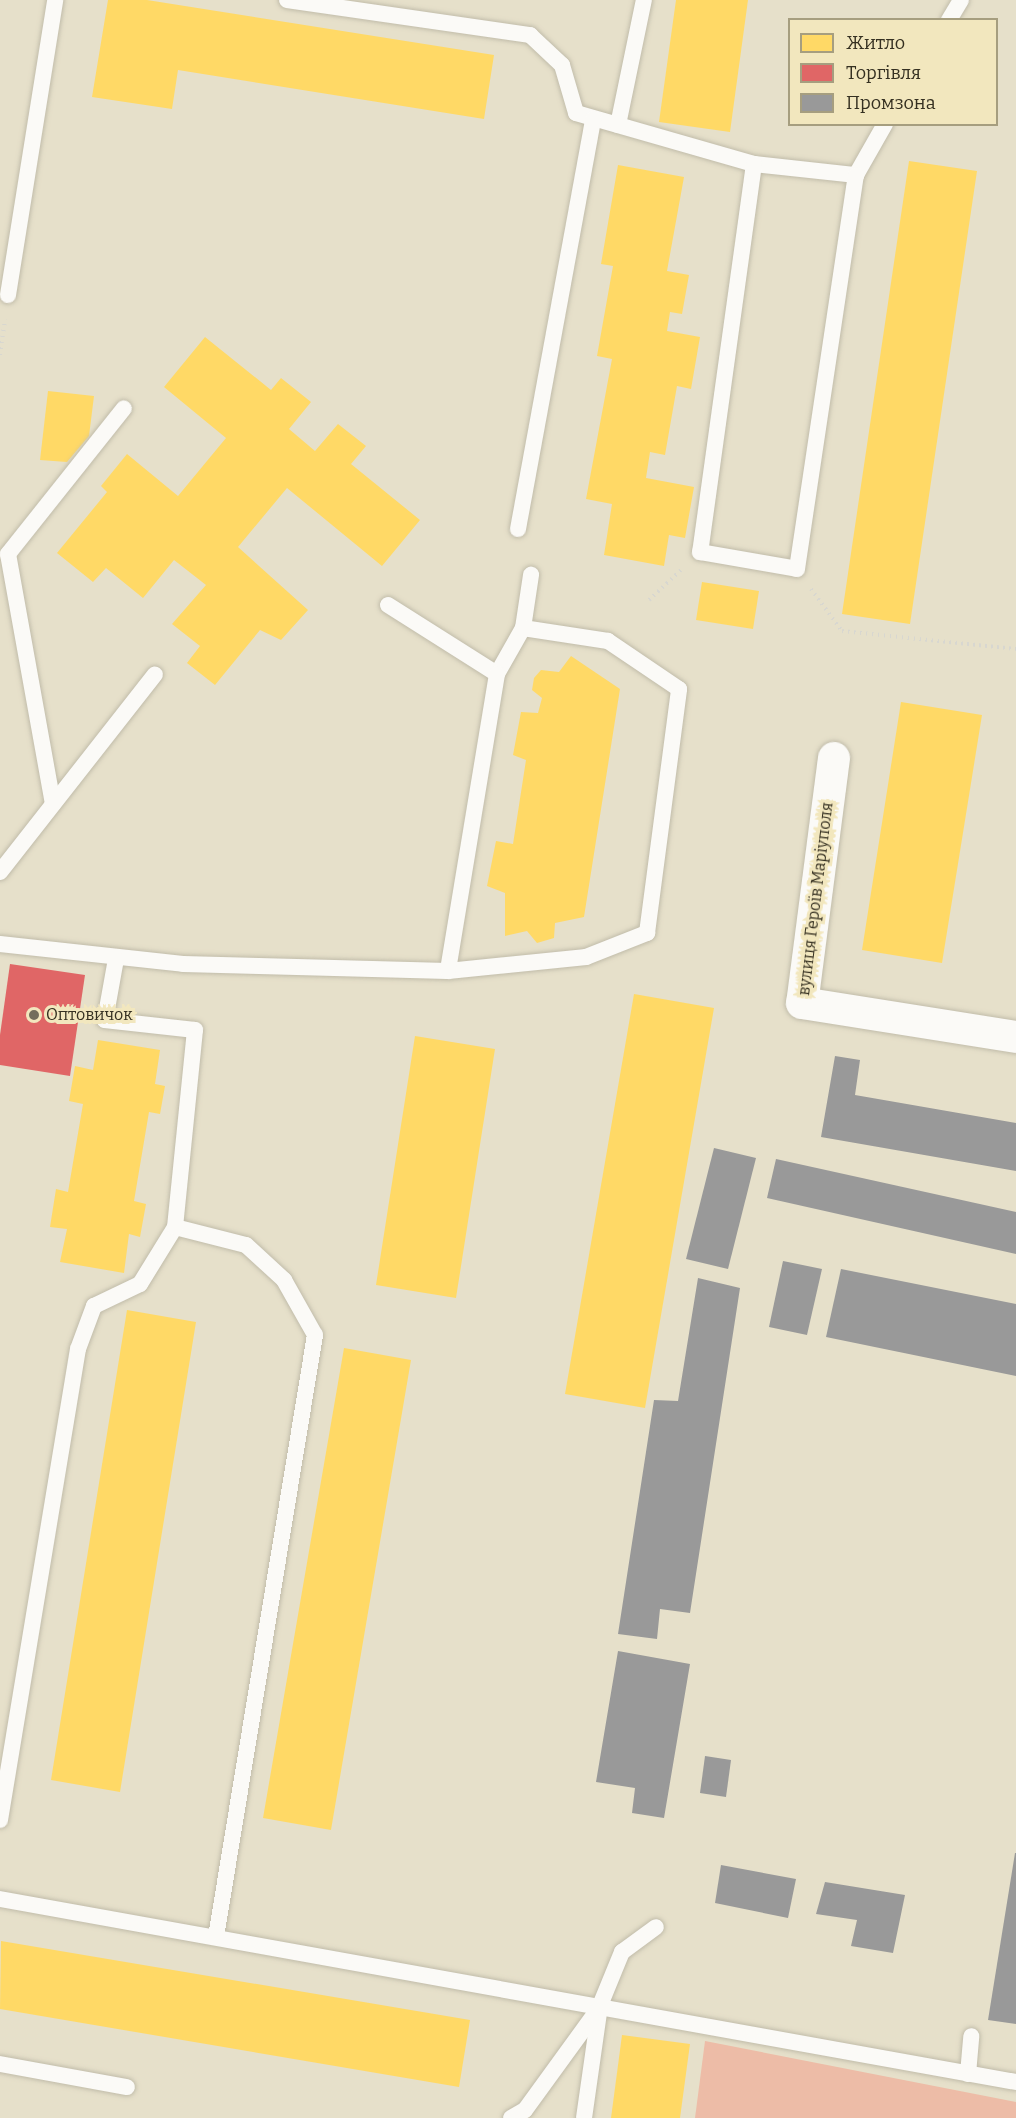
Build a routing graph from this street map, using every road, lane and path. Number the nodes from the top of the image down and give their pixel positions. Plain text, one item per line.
1 (55, 0) edge
2 (287, 0) edge
3 (644, 0) edge
4 (961, 0) edge
5 (950, 18) edge
6 (593, 118) junction
7 (618, 125) junction
8 (884, 126) edge
9 (753, 164) junction
10 (856, 175) junction
11 (8, 295) joint
12 (0, 355) edge
13 (124, 408) dead end
14 (518, 529) dead end
15 (700, 552) junction
16 (797, 569) junction
17 (531, 574) dead end
18 (649, 600) dead end
19 (388, 604) dead end
20 (522, 628) junction
21 (1016, 649) edge
22 (155, 674) dead end
23 (497, 674) junction
24 (834, 758) dead end
25 (53, 804) junction
26 (0, 872) edge
27 (0, 944) edge
28 (116, 959) junction
29 (448, 971) junction
30 (1016, 1037) edge
31 (175, 1227) junction
32 (0, 1820) edge
33 (0, 1899) edge
34 (656, 1927) dead end
35 (216, 1937) junction
36 (599, 2008) junction
37 (971, 2036) dead end
38 (0, 2064) edge
39 (968, 2074) junction
40 (1016, 2082) edge
41 (127, 2087) dead end
42 (511, 2118) edge
43 (584, 2118) edge

1 - 11 lane
2 - 6 lane
3 - 7 lane
4 - 5 lane
6 - 7 lane
6 - 14 lane
7 - 9 lane
8 - 10 lane
9 - 10 lane
9 - 15 lane
10 - 16 lane
11 - 12 path
13 - 25 lane
15 - 16 lane
15 - 18 path
16 - 21 path
17 - 20 lane
19 - 23 lane
20 - 23 lane
20 - 29 lane
22 - 25 lane
23 - 29 lane
24 - 30 street, вулиця Героїв Маріуполя
25 - 26 lane
27 - 28 lane
28 - 29 lane
28 - 31 lane
31 - 32 lane
31 - 35 lane
33 - 35 lane
34 - 36 lane
35 - 36 lane
36 - 39 lane
36 - 42 lane
36 - 43 lane
37 - 39 lane
38 - 41 lane
39 - 40 lane

